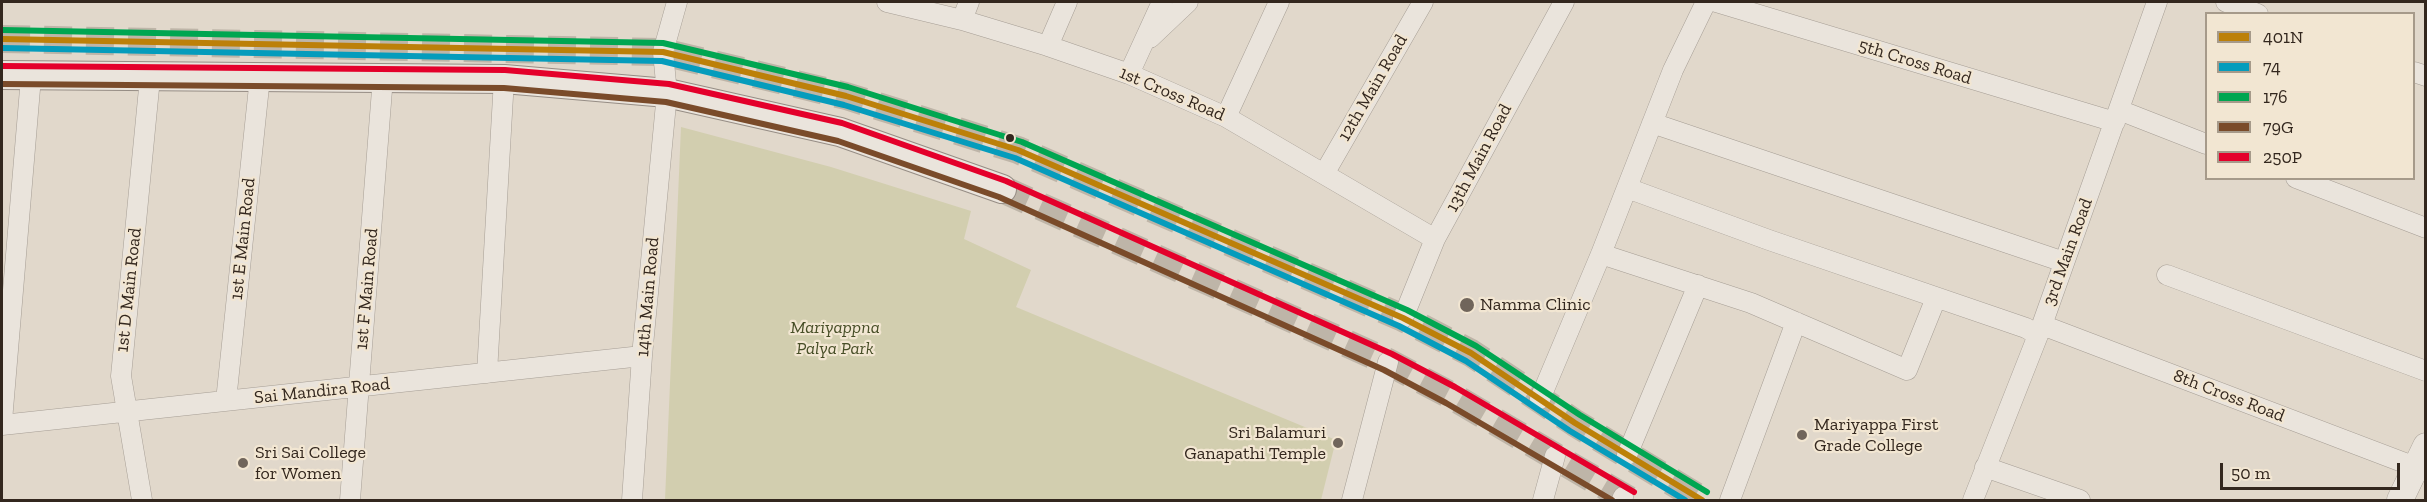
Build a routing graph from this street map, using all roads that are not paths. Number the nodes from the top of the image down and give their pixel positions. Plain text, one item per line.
1 (677, 2) edge
2 (887, 2) edge
3 (969, 2) edge
4 (1067, 2) edge
5 (1162, 2) edge
6 (1188, 2) edge
7 (1279, 2) edge
8 (1423, 2) edge
9 (1564, 2) edge
10 (1706, 2) edge
11 (1716, 2) edge
12 (2157, 2) edge
13 (2226, 2) edge
14 (2253, 12) edge
15 (962, 20) junction
16 (1048, 46) junction
17 (1142, 46) junction
18 (1129, 74) junction
19 (2, 75) edge
20 (31, 76) junction
21 (260, 76) junction
22 (384, 77) junction
23 (150, 78) junction
24 (504, 79) junction
25 (668, 93) junction
26 (2117, 116) junction
27 (1226, 117) junction
28 (1652, 123) junction
29 (2205, 144) edge
30 (1324, 174) junction
31 (2301, 180) edge
32 (1627, 188) junction
33 (1002, 189) tunnel mouth
34 (2426, 228) edge
35 (1435, 238) junction
36 (1601, 254) junction
37 (2064, 262) junction
38 (2167, 275) dead end
39 (1698, 285) junction
40 (1936, 298) junction
41 (1403, 318) dead end
42 (1796, 322) junction
43 (2040, 330) junction
44 (642, 356) junction
45 (1388, 362) dead end
46 (2426, 371) edge
47 (487, 373) junction
48 (359, 387) junction
49 (1540, 399) dead end
50 (226, 401) junction
51 (128, 412) junction
52 (2, 423) edge
53 (1627, 455) dead end
54 (1556, 456) dead end
55 (2422, 461) edge
56 (1985, 467) junction
57 (142, 501) edge
58 (350, 501) edge
59 (632, 501) edge
60 (1352, 501) edge
61 (1543, 501) edge
62 (1730, 501) edge
63 (1973, 501) edge
64 (2080, 501) edge
65 (2400, 501) edge

1 - 25 street, 14th Main Road
2 - 15 street, 1st Cross Road
3 - 15 street
4 - 16 street
5 - 17 street
6 - 17 street
7 - 27 street
8 - 30 street, 12th Main Road
9 - 35 street, 13th Main Road
10 - 28 street
11 - 26 street, 5th Cross Road
12 - 26 street, 3rd Main Road
13 - 14 street
15 - 16 street, 1st Cross Road
16 - 18 street, 1st Cross Road
17 - 18 street
18 - 27 street, 1st Cross Road
19 - 20 main road
20 - 23 main road
20 - 52 street
21 - 22 main road
21 - 23 main road
21 - 50 street, 1st E Main Road
22 - 24 main road
22 - 48 street, 1st F Main Road
23 - 51 street, 1st D Main Road
24 - 25 main road
24 - 47 street
25 - 33 main road
25 - 44 street, 14th Main Road
26 - 29 street, 5th Cross Road
26 - 37 street, 3rd Main Road
27 - 30 street, 1st Cross Road
28 - 32 street
28 - 37 street
30 - 35 street, 1st Cross Road
31 - 34 street
32 - 36 street
32 - 40 street, 8th Cross Road
35 - 41 street, 13th Main Road
36 - 39 street
36 - 49 street
37 - 43 street, 3rd Main Road
38 - 46 street
39 - 42 street
39 - 53 street
40 - 42 street
40 - 43 street, 8th Cross Road
42 - 62 street
43 - 55 street, 8th Cross Road
43 - 56 street, 3rd Main Road
44 - 47 street, Sai Mandira Road
44 - 59 street, 14th Main Road
45 - 60 street
47 - 48 street, Sai Mandira Road
48 - 50 street, Sai Mandira Road
48 - 58 street, 1st F Main Road
50 - 51 street, Sai Mandira Road
51 - 52 street, Sai Mandira Road
51 - 57 street, 1st D Main Road
54 - 61 street
55 - 65 street
56 - 63 street, 3rd Main Road
56 - 64 street

